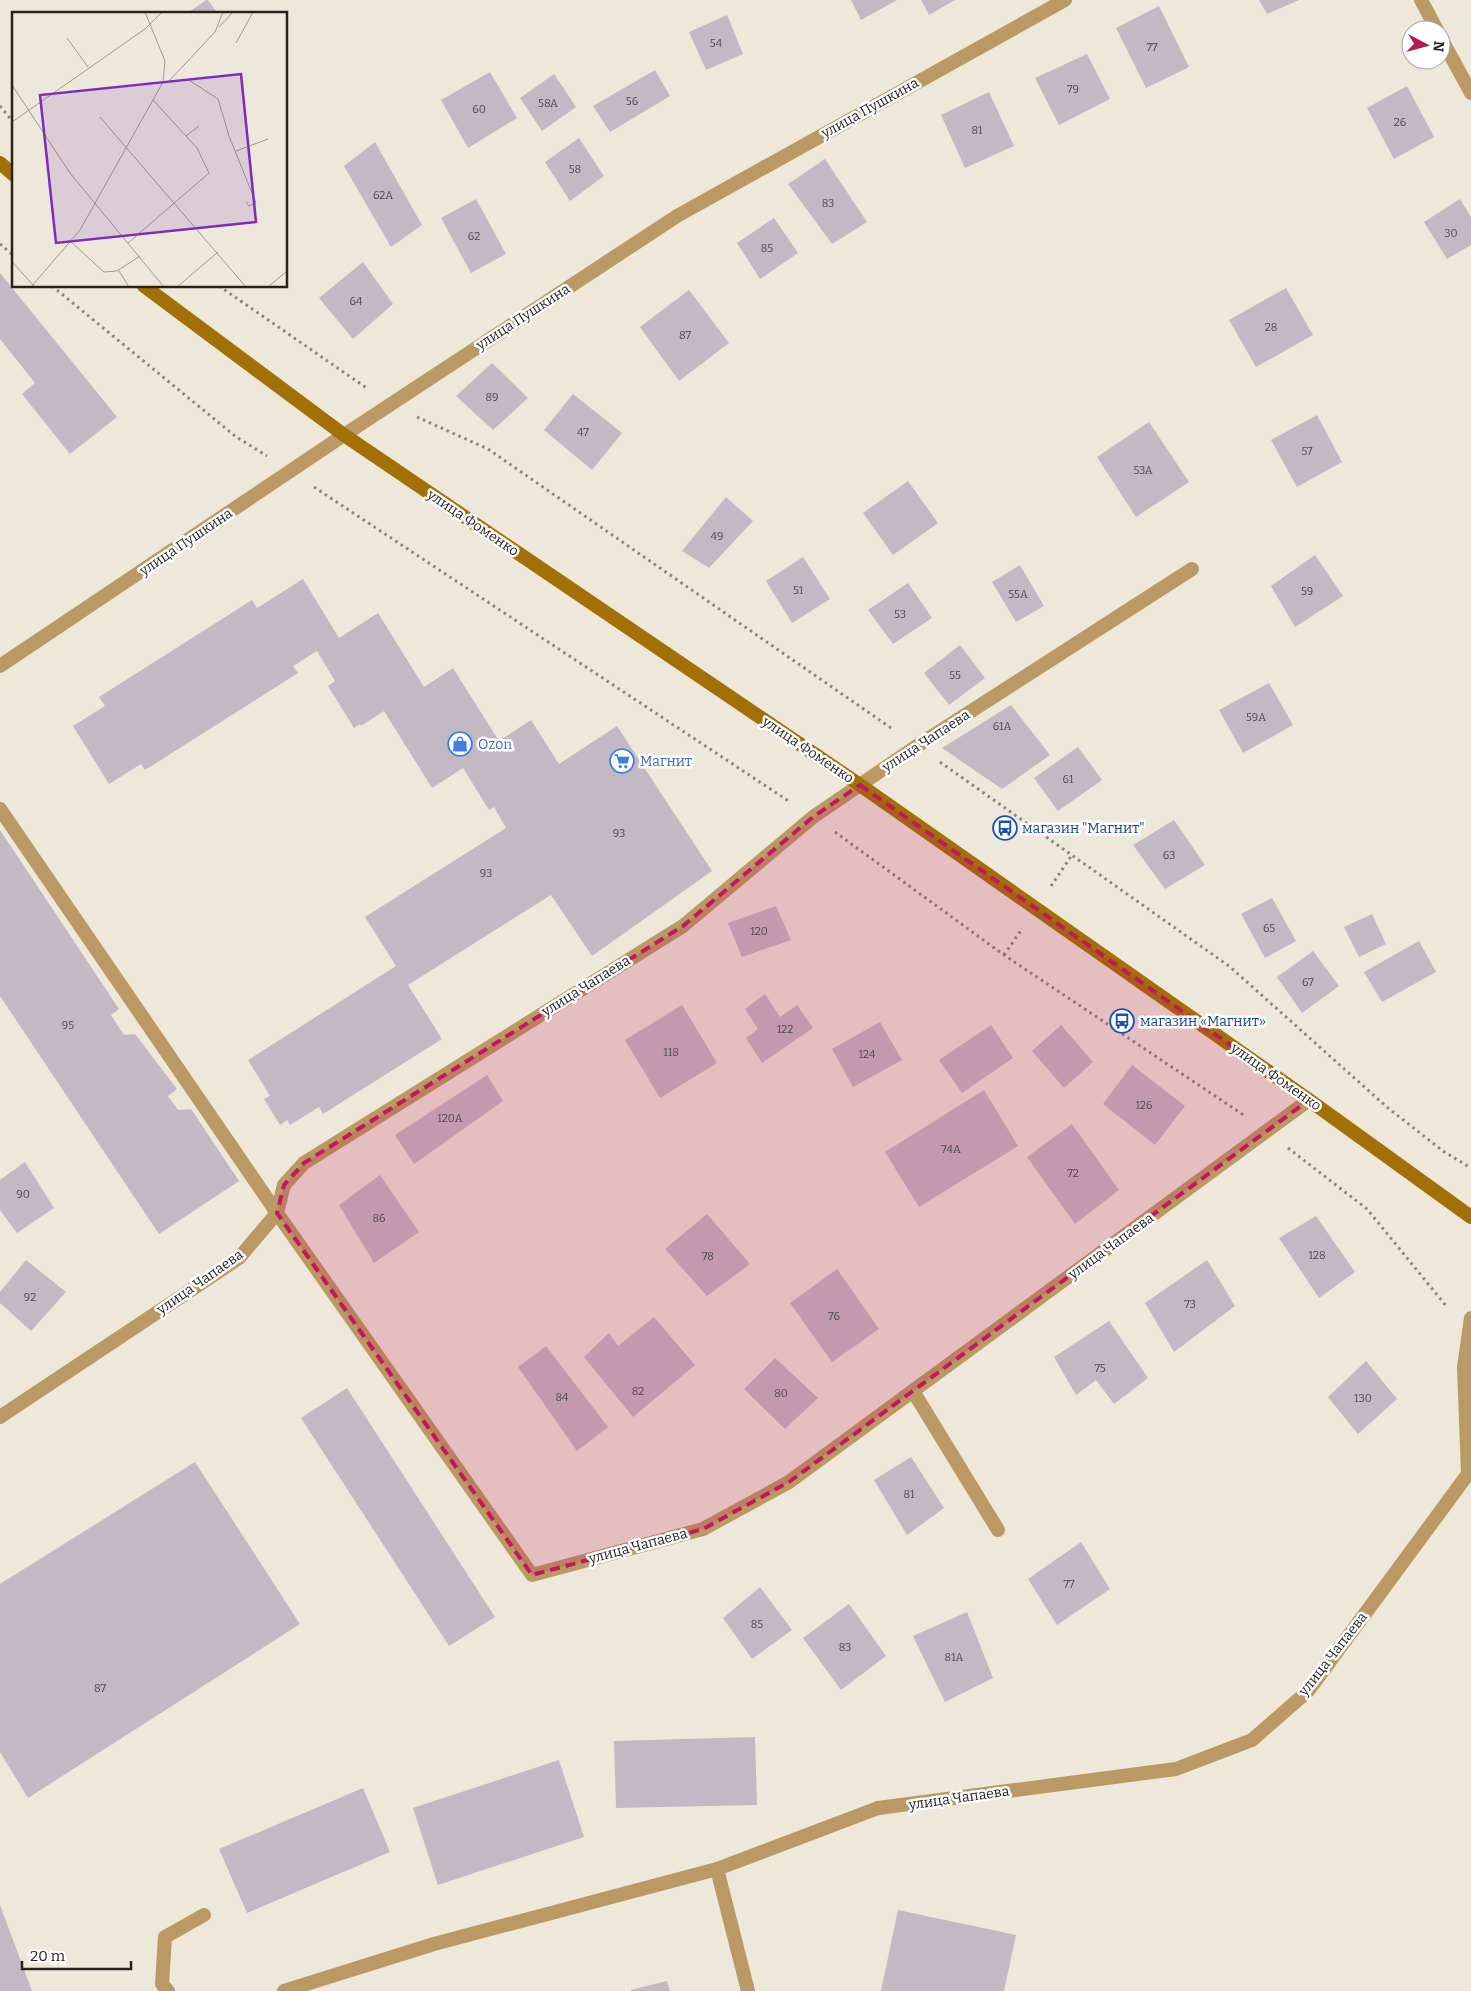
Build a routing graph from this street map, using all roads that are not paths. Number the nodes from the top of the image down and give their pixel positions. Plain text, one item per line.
1 (1065, 0) edge
2 (1421, 0) edge
3 (1432, 20) edge
4 (1451, 56) edge
5 (1471, 93) edge
6 (0, 163) edge
7 (12, 173) edge
8 (147, 288) edge
9 (344, 435) junction
10 (1192, 568) dead end
11 (0, 666) edge
12 (860, 785) junction
13 (0, 809) edge
14 (1309, 1100) junction
15 (277, 1214) junction
16 (1471, 1217) edge
17 (1471, 1318) edge
18 (913, 1391) junction
19 (0, 1417) edge
20 (998, 1530) dead end
21 (717, 1869) junction
22 (204, 1915) dead end
23 (168, 1991) edge
24 (284, 1991) edge
25 (748, 1991) edge

1 - 9 street, улица Пушкина
2 - 3 street
4 - 5 street
6 - 7 main road
8 - 9 main road, улица Фоменко
9 - 11 street, улица Пушкина
9 - 12 main road, улица Фоменко
10 - 12 street, улица Чапаева
12 - 14 main road, улица Фоменко
12 - 15 street, улица Чапаева
13 - 15 street
14 - 16 main road, улица Фоменко
14 - 18 street, улица Чапаева
15 - 18 street, улица Чапаева
15 - 19 street, улица Чапаева
17 - 21 street, улица Чапаева
18 - 20 street
21 - 24 street, улица Чапаева
21 - 25 street
22 - 23 street

